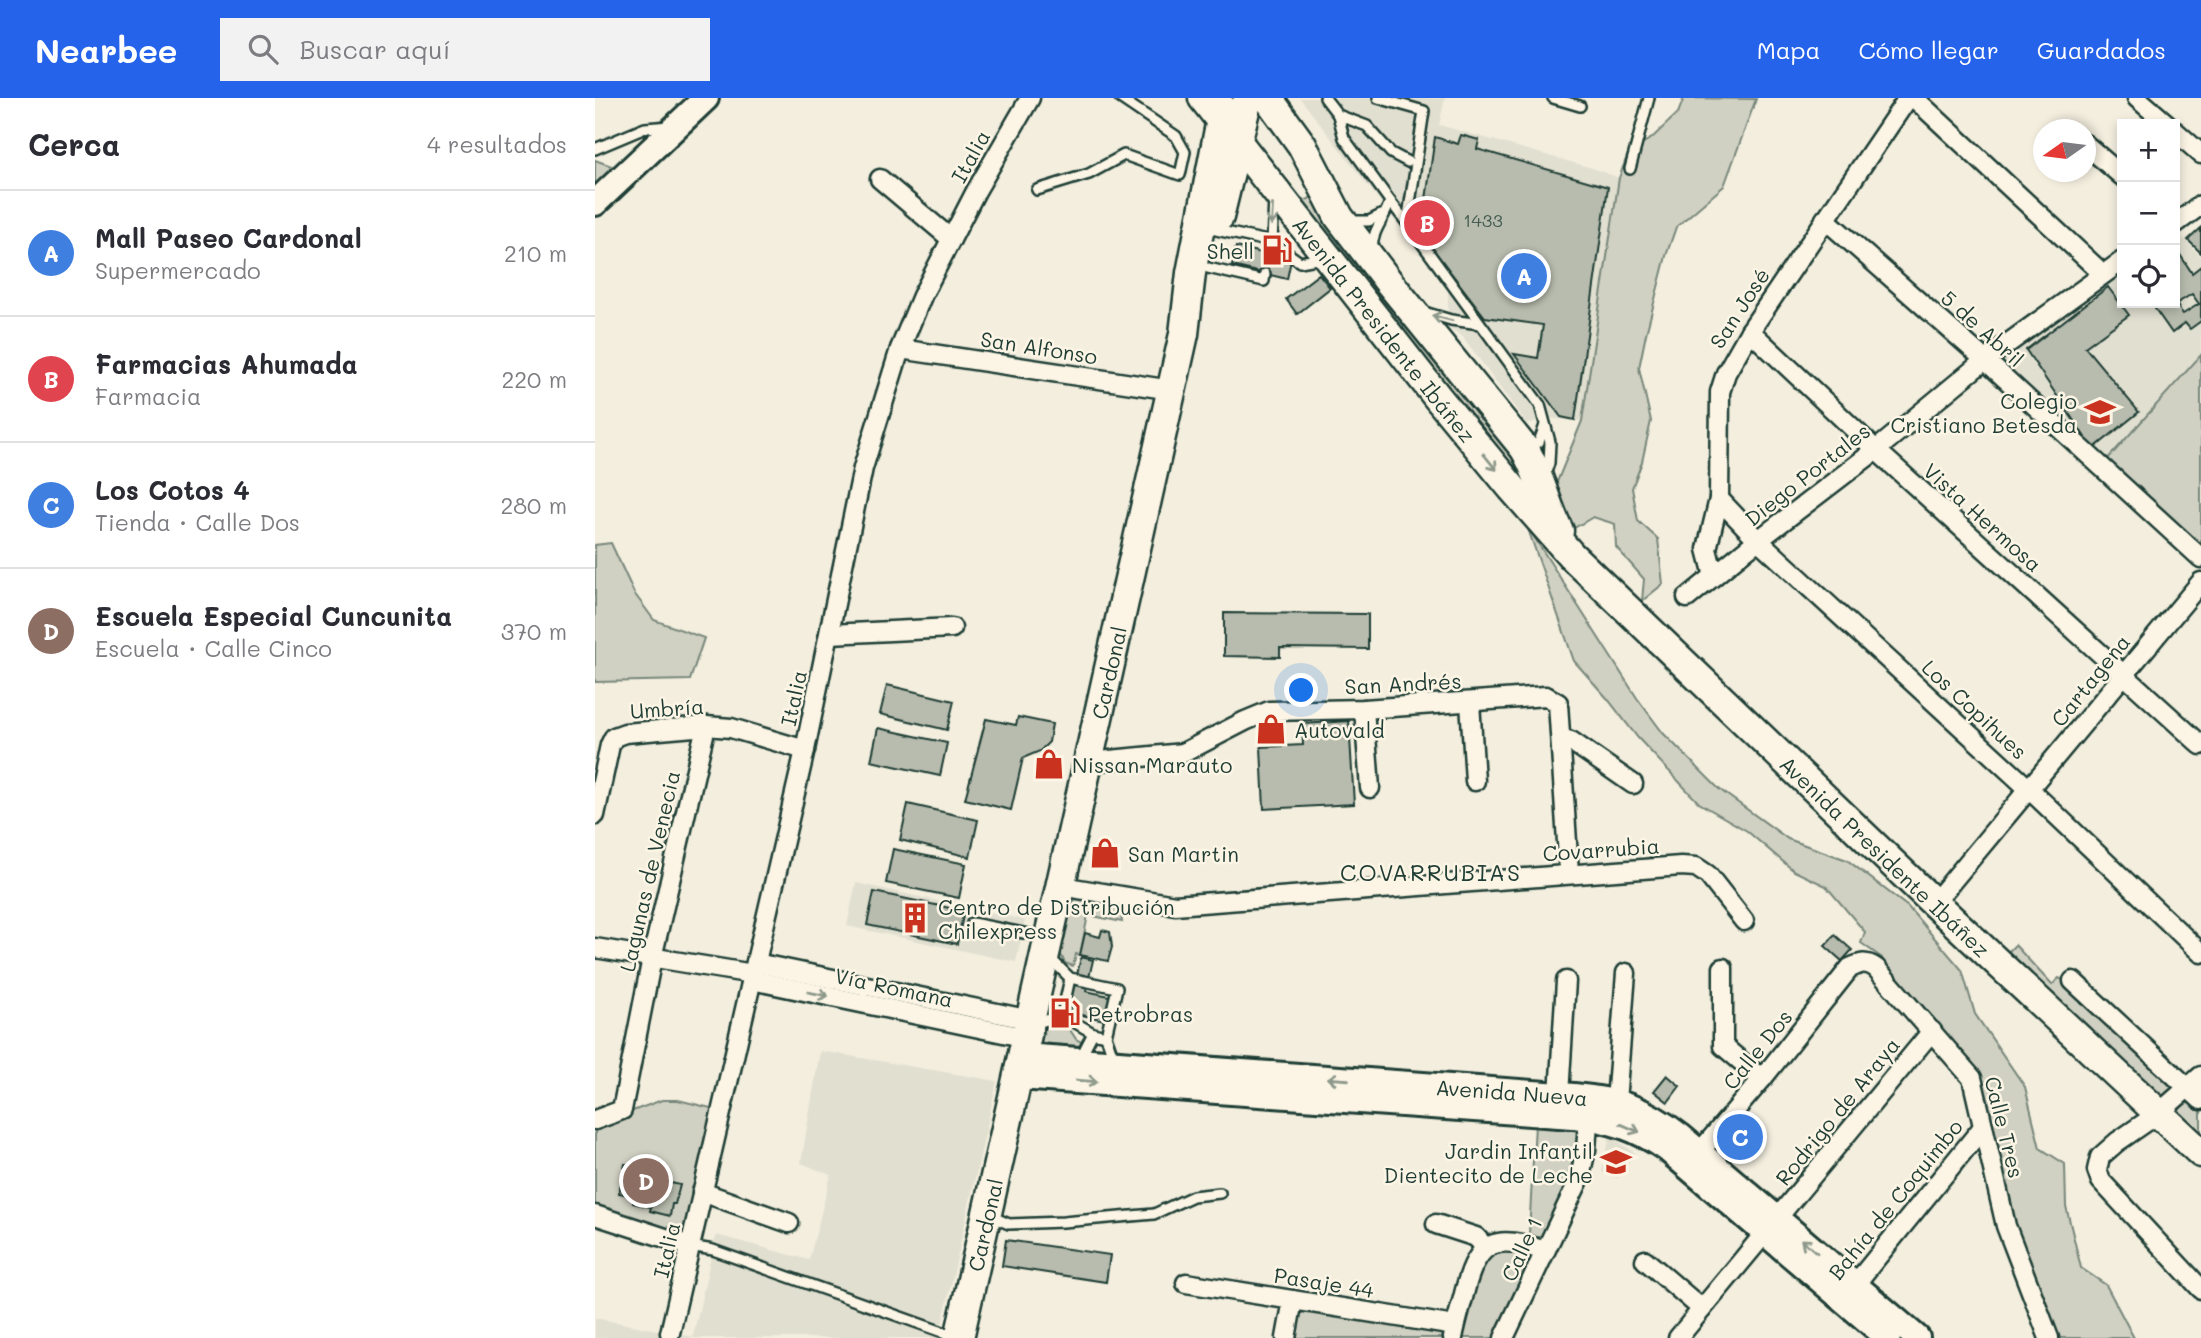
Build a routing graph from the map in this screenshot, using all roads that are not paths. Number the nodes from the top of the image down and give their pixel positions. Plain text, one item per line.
1 (1030, 98) edge
2 (1120, 98) edge
3 (1196, 98) edge
4 (1248, 98) edge
5 (1268, 98) edge
6 (1325, 98) edge
7 (1378, 98) edge
8 (1553, 98) edge
9 (1649, 98) edge
10 (1908, 98) edge
11 (1914, 98) edge
12 (2137, 98) edge
13 (699, 100) edge
14 (1216, 105) edge
15 (1580, 106) dead end
16 (1338, 116) junction
17 (2161, 119) edge
18 (677, 125) junction
19 (2180, 135) edge
20 (1238, 142) junction
21 (595, 149) edge
22 (2096, 154) edge
23 (2201, 154) edge
24 (1311, 160) junction
25 (1408, 162) dead end
26 (1211, 167) junction
27 (1630, 169) dead end
28 (2117, 172) edge
29 (880, 179) dead end
30 (1275, 189) junction
31 (1037, 190) dead end
32 (595, 203) edge
33 (1389, 205) junction
34 (2201, 205) edge
35 (1339, 217) junction
36 (1825, 219) junction
37 (2180, 220) edge
38 (1407, 223) junction
39 (1216, 230) junction
40 (951, 239) junction
41 (1272, 242) junction
42 (1269, 254) dead end
43 (1328, 257) junction
44 (2117, 264) edge
45 (1207, 268) junction
46 (1265, 274) dead end
47 (2103, 274) junction
48 (1389, 282) junction
49 (1360, 299) junction
50 (1481, 324) junction
51 (1750, 331) junction
52 (1184, 334) junction
53 (900, 349) junction
54 (1985, 360) junction
55 (1172, 390) junction
56 (1545, 420) junction
57 (1524, 448) junction
58 (1876, 450) junction
59 (1541, 483) junction
60 (1512, 488) junction
61 (1719, 499) junction
62 (1758, 540) junction
63 (1571, 555) junction
64 (2201, 558) edge
65 (1714, 576) junction
66 (2201, 582) edge
67 (1688, 598) dead end
68 (952, 628) dead end
69 (830, 634) junction
70 (2124, 675) junction
71 (1469, 702) junction
72 (1364, 709) junction
73 (706, 726) junction
74 (2197, 734) edge
75 (1561, 738) junction
76 (805, 750) junction
77 (1089, 762) junction
78 (1475, 781) dead end
79 (1633, 784) dead end
80 (1370, 788) dead end
81 (2030, 790) junction
82 (595, 815) edge
83 (1569, 873) junction
84 (1061, 887) junction
85 (1934, 903) junction
86 (1744, 921) dead end
87 (972, 923) dead end
88 (1048, 946) junction
89 (595, 948) edge
90 (2201, 953) edge
91 (652, 958) junction
92 (1862, 962) joint
93 (1723, 968) dead end
94 (753, 972) junction
95 (1626, 973) dead end
96 (1070, 978) junction
97 (1566, 981) dead end
98 (2073, 981) dead end
99 (1062, 1014) junction
100 (1932, 1031) junction
101 (1093, 1033) junction
102 (1106, 1036) junction
103 (1026, 1043) junction
104 (1079, 1060) junction
105 (1115, 1063) junction
106 (1762, 1079) junction
107 (1202, 1080) junction
108 (2197, 1088) edge
109 (1387, 1093) junction
110 (1559, 1095) junction
111 (1616, 1102) junction
112 (1589, 1107) junction
113 (2159, 1113) junction
114 (595, 1120) edge
115 (1983, 1128) junction
116 (2201, 1153) edge
117 (1694, 1160) junction
118 (702, 1192) junction
119 (1220, 1193) dead end
120 (595, 1214) edge
121 (987, 1215) junction
122 (789, 1223) dead end
123 (1436, 1224) dead end
124 (1771, 1226) junction
125 (690, 1246) junction
126 (1485, 1247) junction
127 (1545, 1251) junction
128 (1645, 1260) dead end
129 (1186, 1283) dead end
130 (2201, 1289) edge
131 (1849, 1292) junction
132 (1293, 1300) junction
133 (1702, 1309) junction
134 (1454, 1332) edge
135 (669, 1335) edge
136 (959, 1338) edge
137 (1286, 1338) edge
138 (1504, 1338) edge
139 (1678, 1338) edge
140 (1888, 1338) edge
141 (1917, 1338) edge
142 (2049, 1338) edge

1 - 40 street, Italia
2 - 31 lane
3 - 26 main road
4 - 20 main road, Cardonal
5 - 24 main road, Avenida Presidente Ibáñez
6 - 16 lane
7 - 38 lane
8 - 15 lane
9 - 27 lane
10 - 36 street, San José
11 - 47 street
12 - 17 street
13 - 18 street
14 - 20 main road, Avenida Presidente Ibáñez
14 - 26 main road, Cardonal
16 - 25 lane
16 - 33 lane
18 - 21 lane
18 - 32 street
19 - 23 street
20 - 30 main road, Avenida Presidente Ibáñez
20 - 39 main road, Cardonal
22 - 28 street
24 - 30 main road
24 - 35 main road, Avenida Presidente Ibáñez
26 - 52 main road, Cardonal
29 - 40 street
30 -> 41 lane
30 - 43 main road, Avenida Presidente Ibáñez
33 - 35 lane
33 - 38 lane
33 - 48 lane
34 - 37 street
35 - 48 main road, Avenida Presidente Ibáñez
36 - 51 street, San José
36 - 54 street, 5 de Abril
38 - 50 lane
39 - 41 lane
39 - 45 main road, Cardonal
40 - 53 street, Italia
41 - 42 lane
41 - 43 lane
43 - 49 main road, Avenida Presidente Ibáñez
44 - 47 street, Diego Portales
45 - 46 lane
45 - 52 main road, Cardonal
47 - 54 street, Diego Portales
48 - 49 main road
50 -> 48 lane
48 - 57 main road, Avenida Presidente Ibáñez
49 -> 60 main road, Avenida Presidente Ibáñez
50 - 56 lane
51 - 58 street, Vista Hermosa
51 - 61 street, San José
52 - 55 main road, Cardonal
53 - 55 street, San Alfonso
53 - 69 street, Italia
54 - 58 street, Diego Portales
54 - 64 street, 5 de Abril
55 - 77 main road, Cardonal
56 - 57 lane
56 - 59 lane
57 - 59 main road, Avenida Presidente Ibáñez
58 - 62 street, Diego Portales
58 - 70 street, Vista Hermosa
59 - 60 main road
59 - 63 main road, Avenida Presidente Ibáñez
60 - 63 main road, Avenida Presidente Ibáñez
61 - 62 street, Los Copihues
61 - 65 street, San José
62 - 65 street, Diego Portales
62 - 81 street, Los Copihues
63 - 85 main road, Avenida Presidente Ibáñez
65 - 67 street, Diego Portales
66 - 70 street, Cartagena
68 - 69 street
69 - 76 street, Italia
70 - 74 street, Vista Hermosa
70 - 81 street, Cartagena
71 - 72 street, San Andrés
71 - 75 street, San Andrés
71 - 78 street
72 - 77 street, San Andrés
72 - 80 street
73 - 76 street, Umbría
73 - 82 street, Umbría
73 - 91 street, Lagunas de Venecia
75 - 79 street
75 - 83 street, San Andrés
76 - 94 street, Italia
77 - 84 main road, Cardonal
81 - 85 street, Cartagena
81 - 90 street, Los Copihues
83 - 84 street, Covarrubia
83 - 86 street, Covarrubia
84 - 88 main road, Cardonal
85 - 113 main road, Avenida Presidente Ibáñez
87 - 88 lane
88 - 96 lane
88 - 103 main road, Cardonal
89 - 91 street, Vía Romana
91 - 94 street, Vía Romana
91 - 114 street, Lagunas de Venecia
92 - 100 street, Calle Tres
92 - 106 street, Calle Dos
93 - 106 street
94 - 103 street, Vía Romana
94 - 118 street, Italia
95 - 111 street
96 - 99 lane
96 - 102 lane
97 - 110 street
98 - 108 street
99 - 101 lane
99 - 103 lane
100 - 115 street, Calle Tres
100 - 124 street, Rodrigo de Araya
101 - 102 lane
101 - 104 lane
102 - 105 lane
103 - 104 street, Avenida Nueva
103 -> 107 street, Avenida Nueva
103 - 121 main road, Cardonal
104 - 105 street, Avenida Nueva
105 - 107 street, Avenida Nueva
106 - 117 street, Calle Dos
107 - 109 street, Avenida Nueva
108 - 113 street
109 - 110 street, Avenida Nueva
109 - 112 street, Avenida Nueva
110 - 112 street, Avenida Nueva
111 - 112 street, Avenida Nueva
111 - 117 street, Avenida Nueva
112 -> 117 street, Avenida Nueva
112 - 127 street, Calle 1
113 - 116 main road, Avenida Presidente Ibáñez
113 - 130 street
115 - 131 street, Bahía de Coquimbo
115 - 142 street, Calle Tres
117 - 124 street, Avenida Nueva
118 - 122 street
118 - 125 street, Italia
119 - 121 lane
120 - 125 street
121 - 136 main road, Cardonal
123 - 126 street
124 - 131 street, Avenida Nueva
124 - 133 street, Rodrigo de Araya
125 - 135 street, Italia
125 - 136 lane
126 - 127 street
126 - 134 street
127 - 138 street, Calle 1
128 - 133 street
129 - 132 street, Pasaje 44
131 - 140 street, Avenida Nueva
131 - 141 street, Avenida Nueva
132 - 134 street, Pasaje 44
132 - 137 street
133 - 139 street, Rodrigo de Araya

